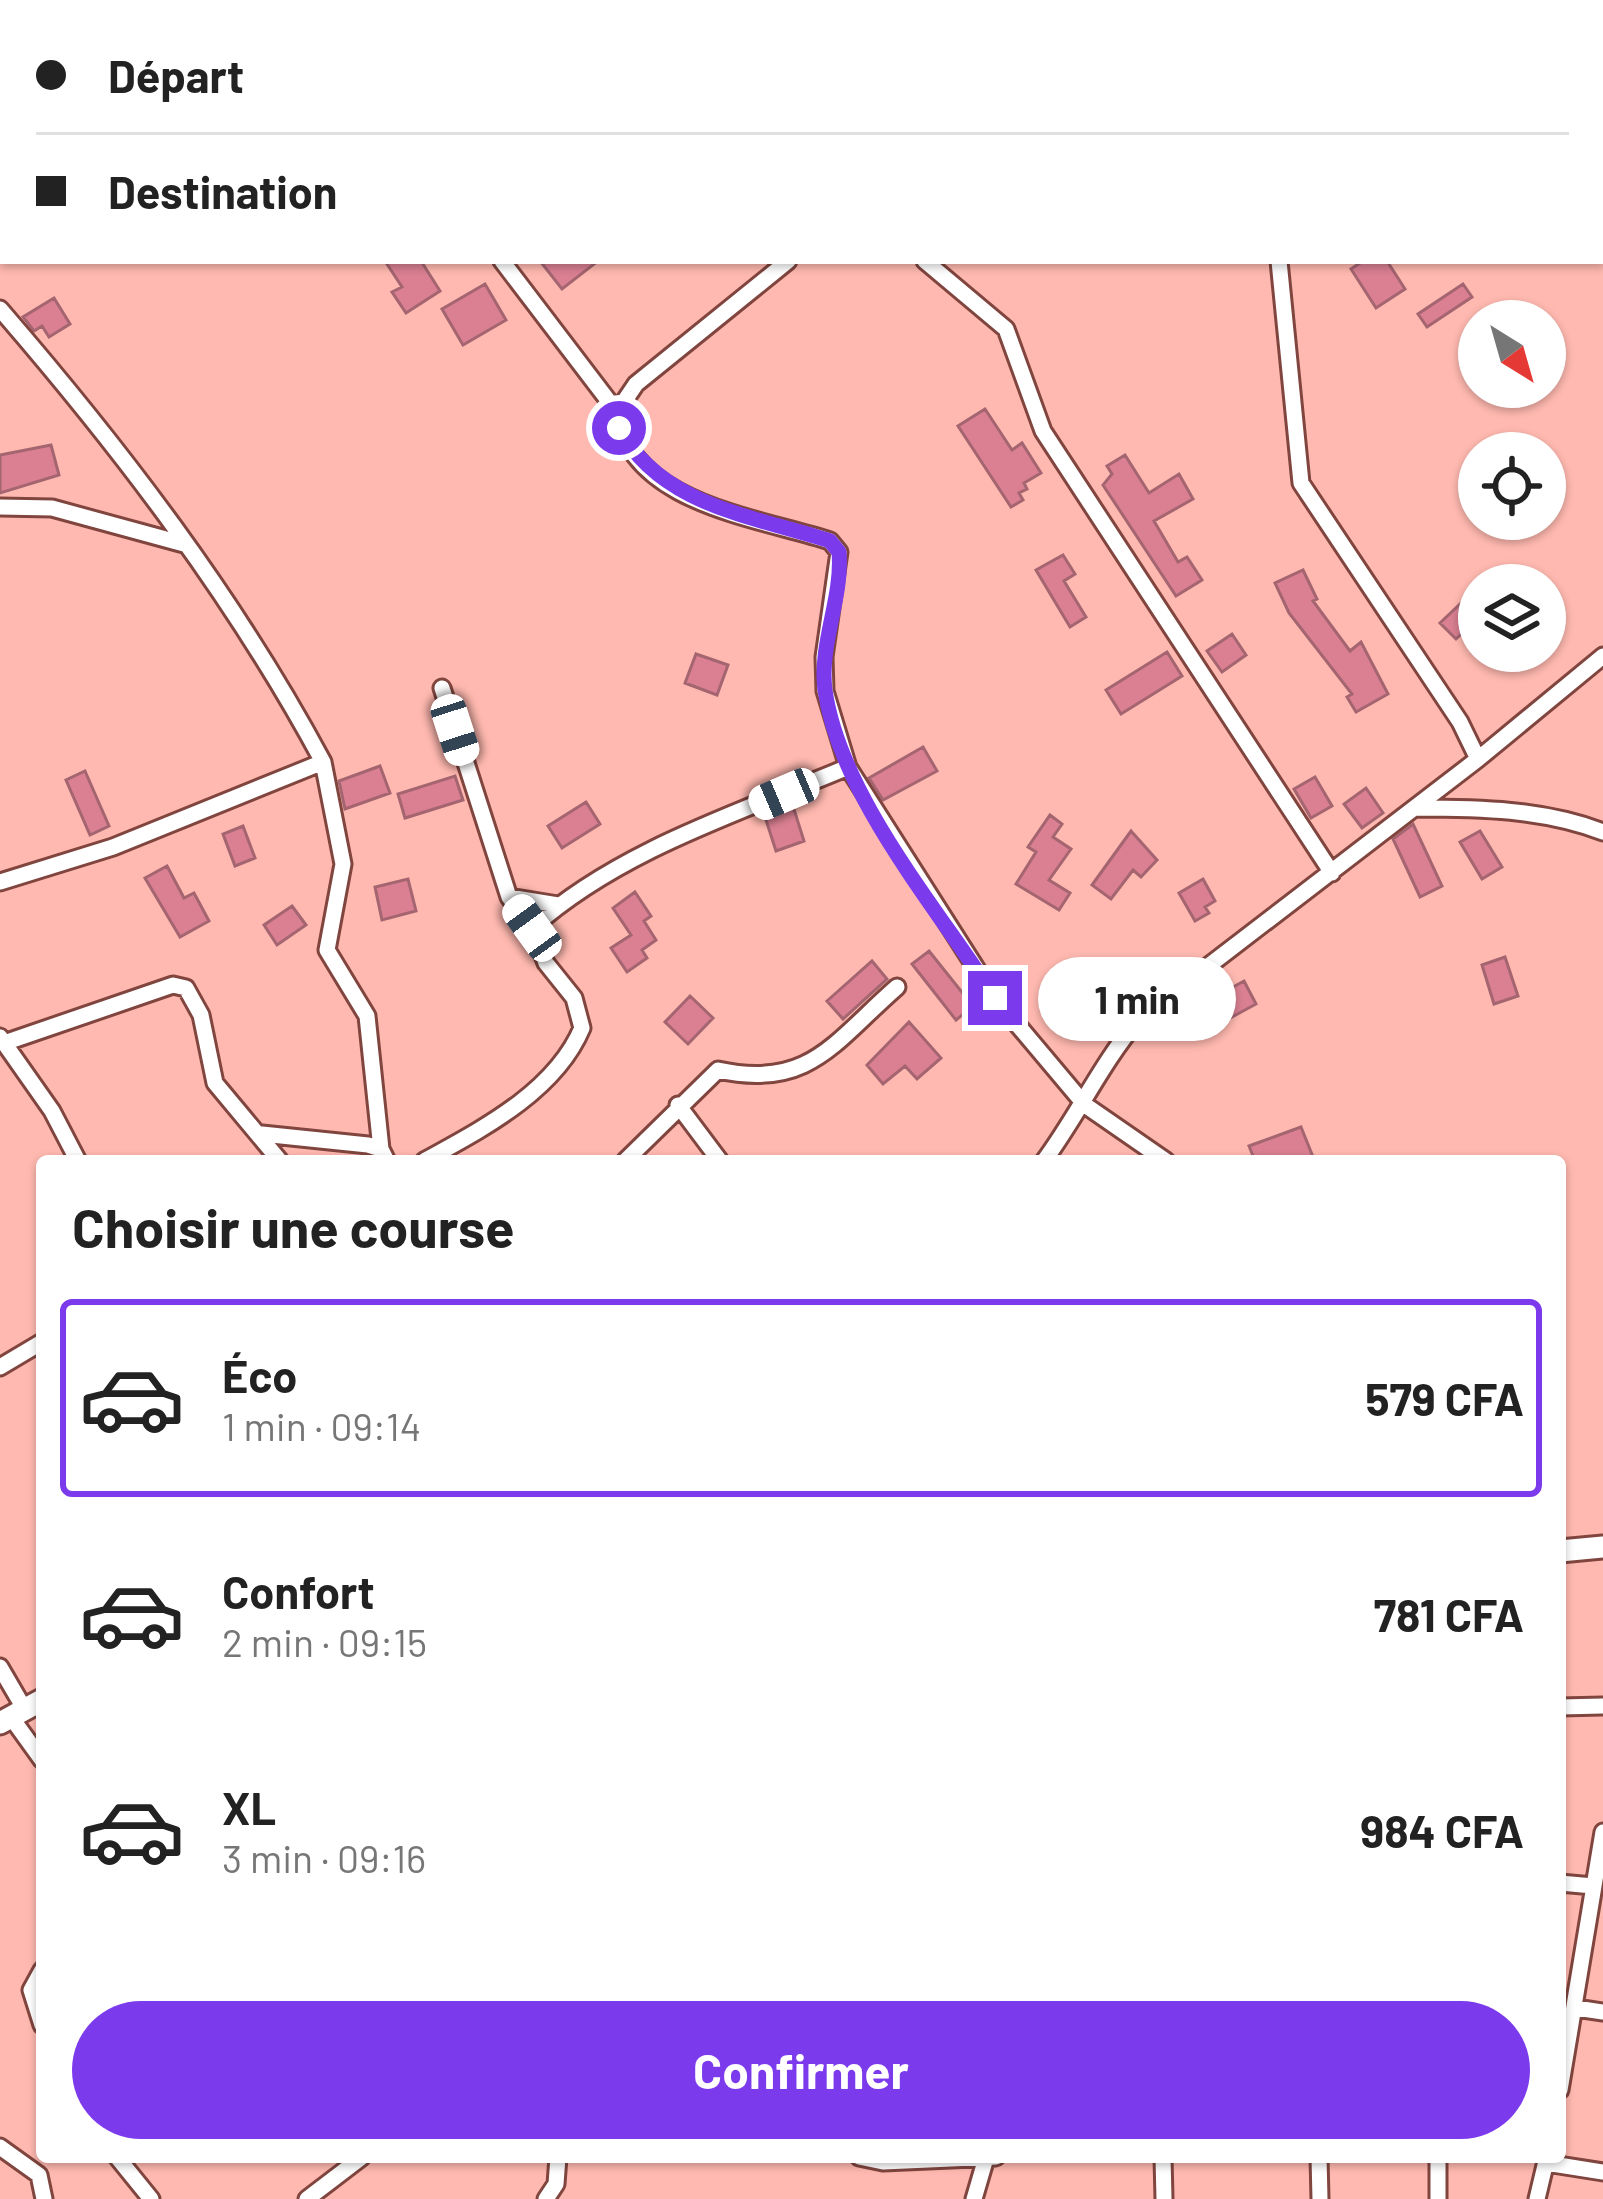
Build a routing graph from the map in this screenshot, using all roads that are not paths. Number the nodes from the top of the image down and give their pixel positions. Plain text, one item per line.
1 (504, 264) edge
2 (784, 264) edge
3 (929, 264) edge
4 (1279, 264) edge
5 (0, 309) edge
6 (617, 412) junction
7 (0, 507) edge
8 (184, 544) junction
9 (1603, 656) edge
10 (442, 688) dead end
11 (1478, 759) junction
12 (323, 762) junction
13 (848, 767) junction
14 (1416, 808) junction
15 (1603, 832) edge
16 (1332, 873) junction
17 (0, 882) edge
18 (509, 897) junction
19 (558, 905) junction
20 (532, 928) junction
21 (897, 987) dead end
22 (2, 1040) edge
23 (1085, 1105) junction
24 (678, 1106) junction
25 (262, 1134) junction
26 (74, 1155) edge
27 (276, 1155) edge
28 (384, 1155) edge
29 (434, 1155) edge
30 (631, 1155) edge
31 (715, 1155) edge
32 (1048, 1155) edge
33 (1157, 1155) edge
34 (36, 1346) edge
35 (0, 1367) edge
36 (1603, 1547) edge
37 (1566, 1550) edge
38 (0, 1666) edge
39 (1603, 1706) edge
40 (1566, 1707) edge
41 (19, 1713) edge
42 (36, 1748) edge
43 (1603, 1832) edge
44 (1566, 1884) edge
45 (1593, 1886) junction
46 (1603, 2012) edge
47 (1570, 2018) edge
48 (0, 2147) edge
49 (122, 2163) edge
50 (354, 2163) edge
51 (558, 2163) edge
52 (978, 2163) edge
53 (1163, 2163) edge
54 (1319, 2163) edge
55 (1438, 2163) edge
56 (1545, 2163) edge
57 (1559, 2163) edge
58 (1603, 2173) edge
59 (44, 2199) edge
60 (151, 2199) edge
61 (308, 2199) edge
62 (546, 2199) edge
63 (974, 2199) edge
64 (1164, 2199) edge
65 (1320, 2199) edge
66 (1438, 2199) edge
67 (1537, 2199) edge

1 - 6 street
2 - 6 street
3 - 16 street
4 - 11 street
5 - 8 street
6 - 13 street
7 - 8 street
8 - 12 street
9 - 11 street
10 - 18 street
11 - 14 street
12 - 17 street
12 - 28 street
13 - 19 street
13 - 23 street
14 - 15 street
14 - 16 street
16 - 23 street
18 - 19 street
18 - 20 street
19 - 20 street
20 - 29 street
21 - 24 street
22 - 25 street
22 - 26 street
23 - 32 street
23 - 33 street
24 - 30 street
24 - 31 street
25 - 27 street
25 - 28 street
34 - 35 street
36 - 37 street
38 - 41 street
39 - 40 street
41 - 42 street
43 - 45 street
44 - 45 street
45 - 47 street
46 - 47 street
48 - 59 street
49 - 60 street
50 - 61 street
51 - 62 street
52 - 63 street
53 - 64 street
54 - 65 street
55 - 66 street
56 - 67 street
57 - 58 street

